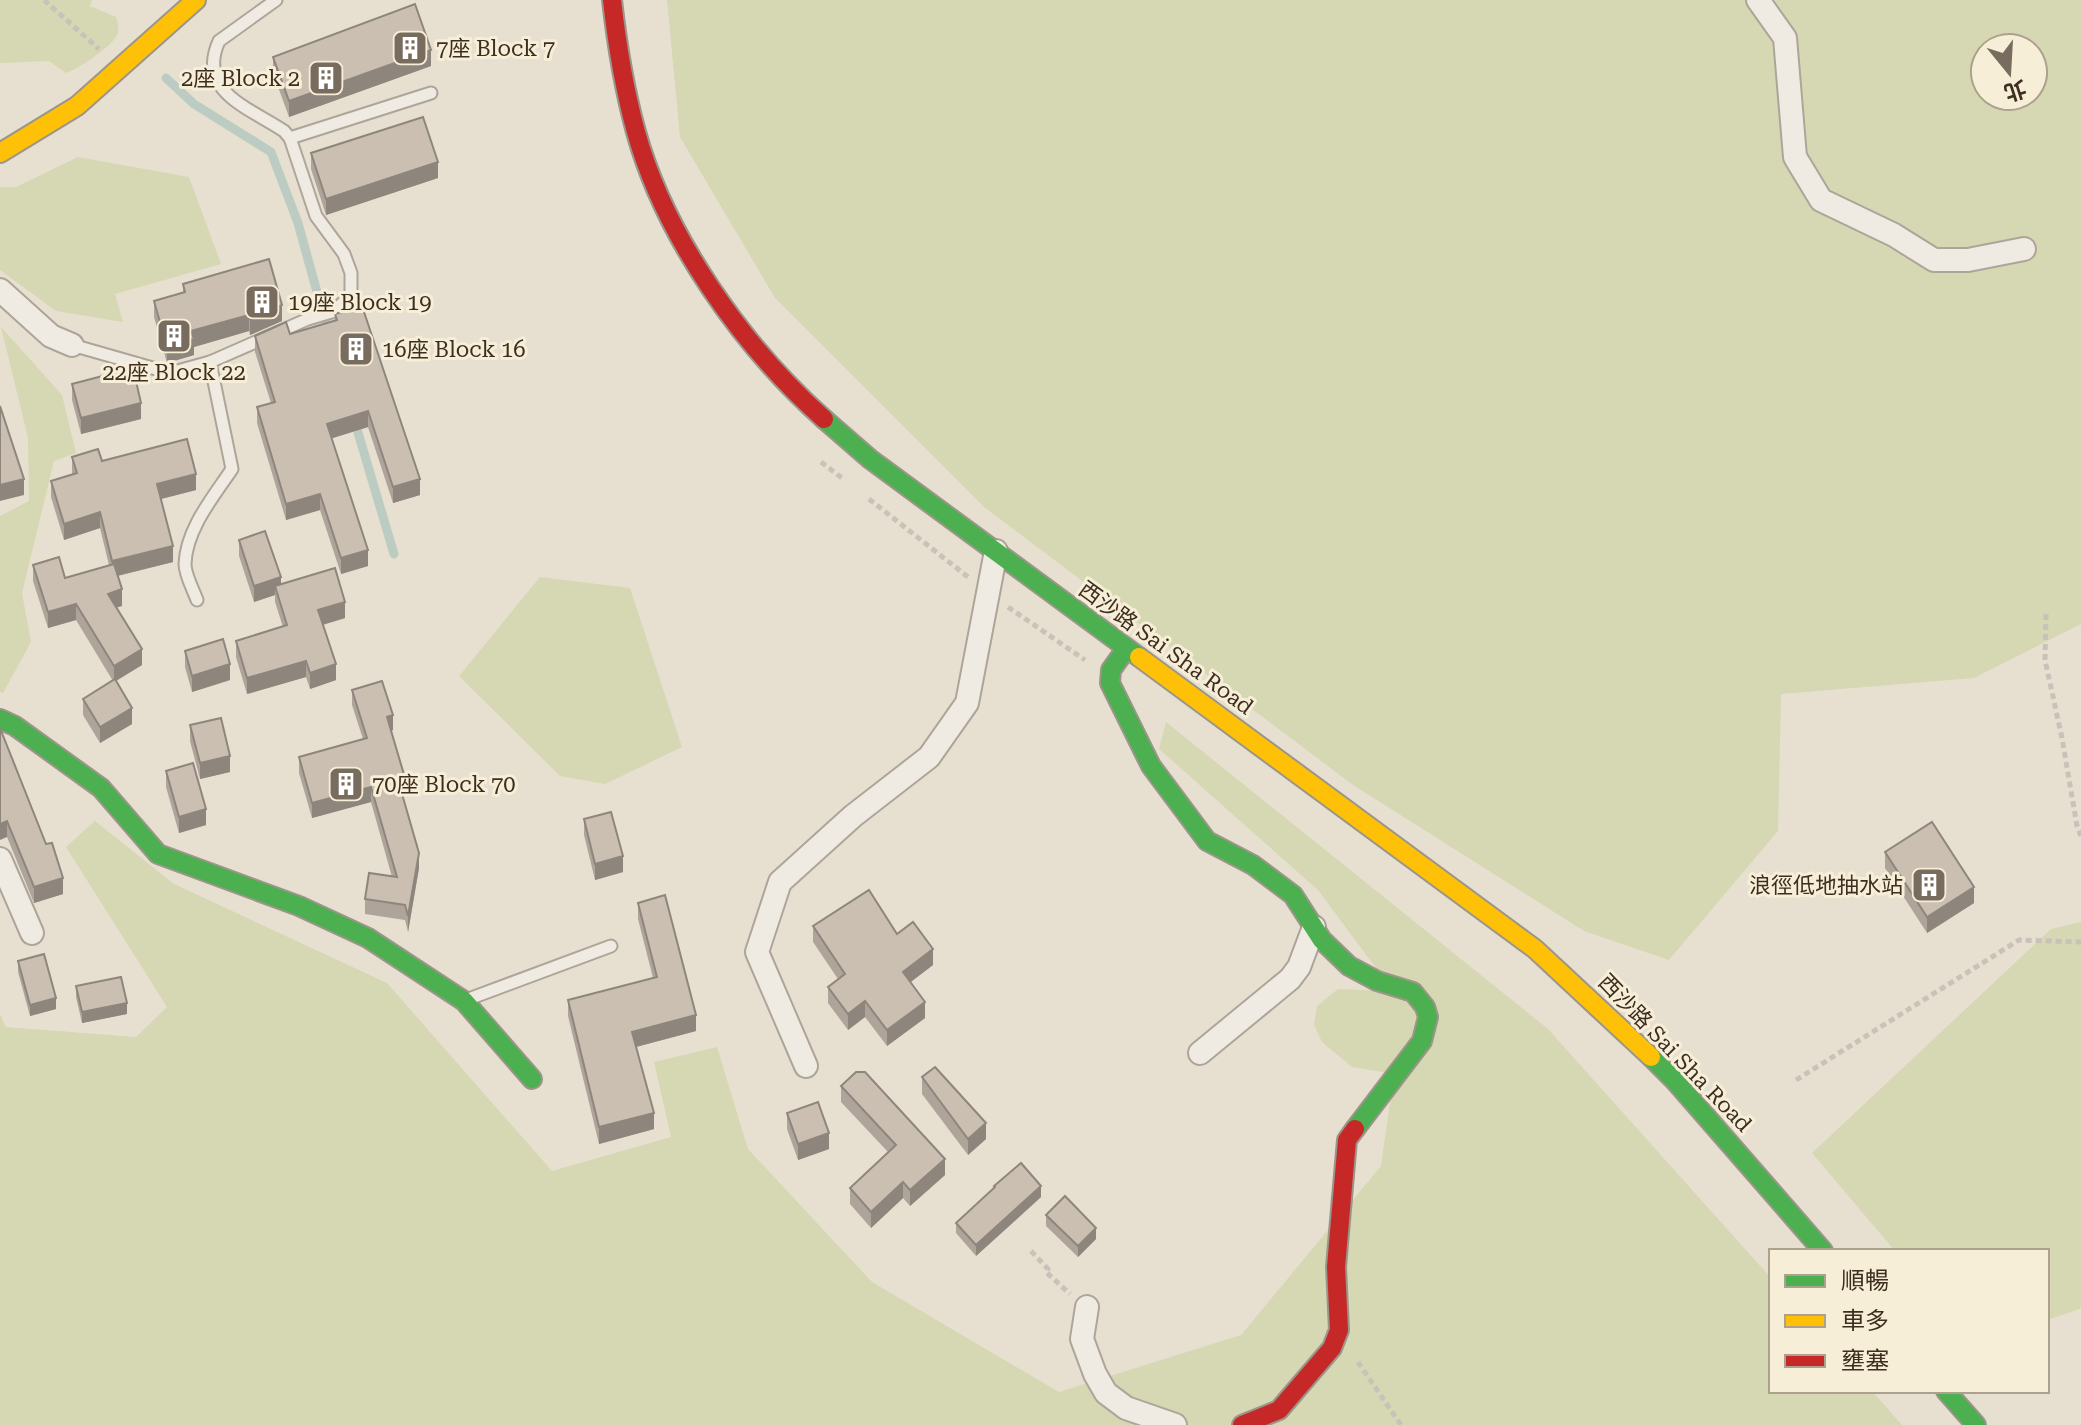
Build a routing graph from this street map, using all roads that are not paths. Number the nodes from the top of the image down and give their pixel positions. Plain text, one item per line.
1 (196, 0) edge
2 (276, 0) edge
3 (612, 0) edge
4 (1758, 0) edge
5 (431, 93) dead end
6 (290, 138) junction
7 (0, 153) edge
8 (2024, 249) dead end
9 (0, 290) edge
10 (72, 345) joint
11 (210, 362) junction
12 (996, 551) junction
13 (197, 600) dead end
14 (1126, 649) junction
15 (0, 719) edge
16 (0, 859) edge
17 (1314, 927) junction
18 (32, 933) dead end
19 (611, 946) dead end
20 (464, 1001) junction
21 (1200, 1053) dead end
22 (806, 1066) dead end
23 (532, 1079) dead end
24 (1347, 1140) junction
25 (1328, 1166) dead end
26 (1821, 1249) edge
27 (1087, 1307) dead end
28 (1948, 1393) edge
29 (1175, 1425) edge
30 (1242, 1425) edge
31 (1976, 1425) edge

1 - 7 street
2 - 6 lane
3 - 12 street, 西沙路 Sai Sha Road
4 - 8 street
5 - 6 lane
6 - 11 lane
9 - 10 street
10 - 11 lane
11 - 13 lane
12 - 14 street, 西沙路 Sai Sha Road
12 - 22 street
14 - 17 street
14 - 26 street, 西沙路 Sai Sha Road
15 - 20 street
16 - 18 street
17 - 21 street
17 - 24 street
19 - 20 lane
20 - 23 street
24 - 25 lane
24 - 30 street
27 - 29 street
28 - 31 street

